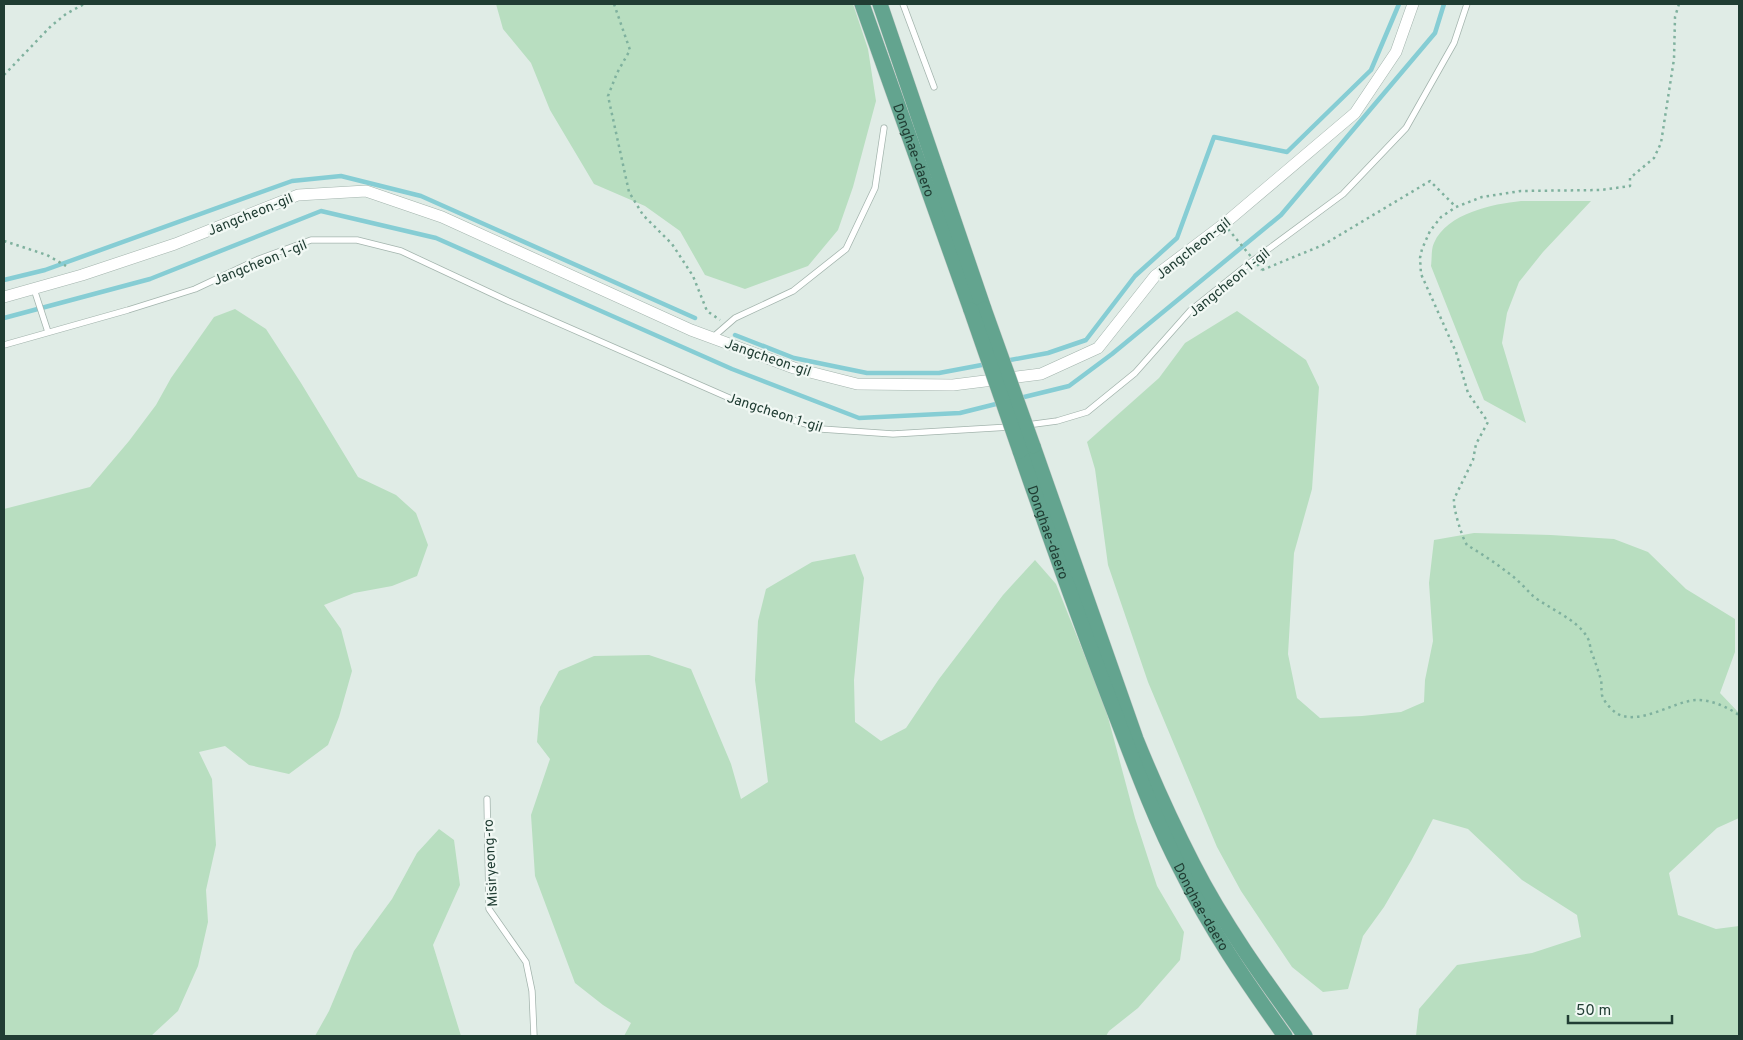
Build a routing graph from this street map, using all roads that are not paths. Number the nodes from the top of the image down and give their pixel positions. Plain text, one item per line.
1 (862, 4) edge
2 (880, 4) edge
3 (903, 4) edge
4 (1413, 4) edge
5 (1467, 4) edge
6 (934, 87) dead end
7 (884, 128) dead end
8 (35, 291) junction
9 (4, 297) edge
10 (978, 309) junction
11 (48, 330) junction
12 (712, 338) junction
13 (4, 345) edge
14 (1026, 448) junction
15 (487, 799) dead end
16 (534, 1036) edge
17 (1285, 1036) edge
18 (1305, 1036) edge

1 - 10 main road, Donghae-daero
2 - 10 main road, Donghae-daero
3 - 6 lane
4 - 12 street, Jangcheon-gil
5 - 11 lane, Jangcheon 1-gil
7 - 12 lane
8 - 9 street, Jangcheon-gil
8 - 11 lane
8 - 12 street, Jangcheon-gil
10 - 14 main road, bridge
11 - 13 lane, Jangcheon 1-gil
14 - 17 main road, Donghae-daero
14 - 18 main road, Donghae-daero
15 - 16 lane, Misiryeong-ro

